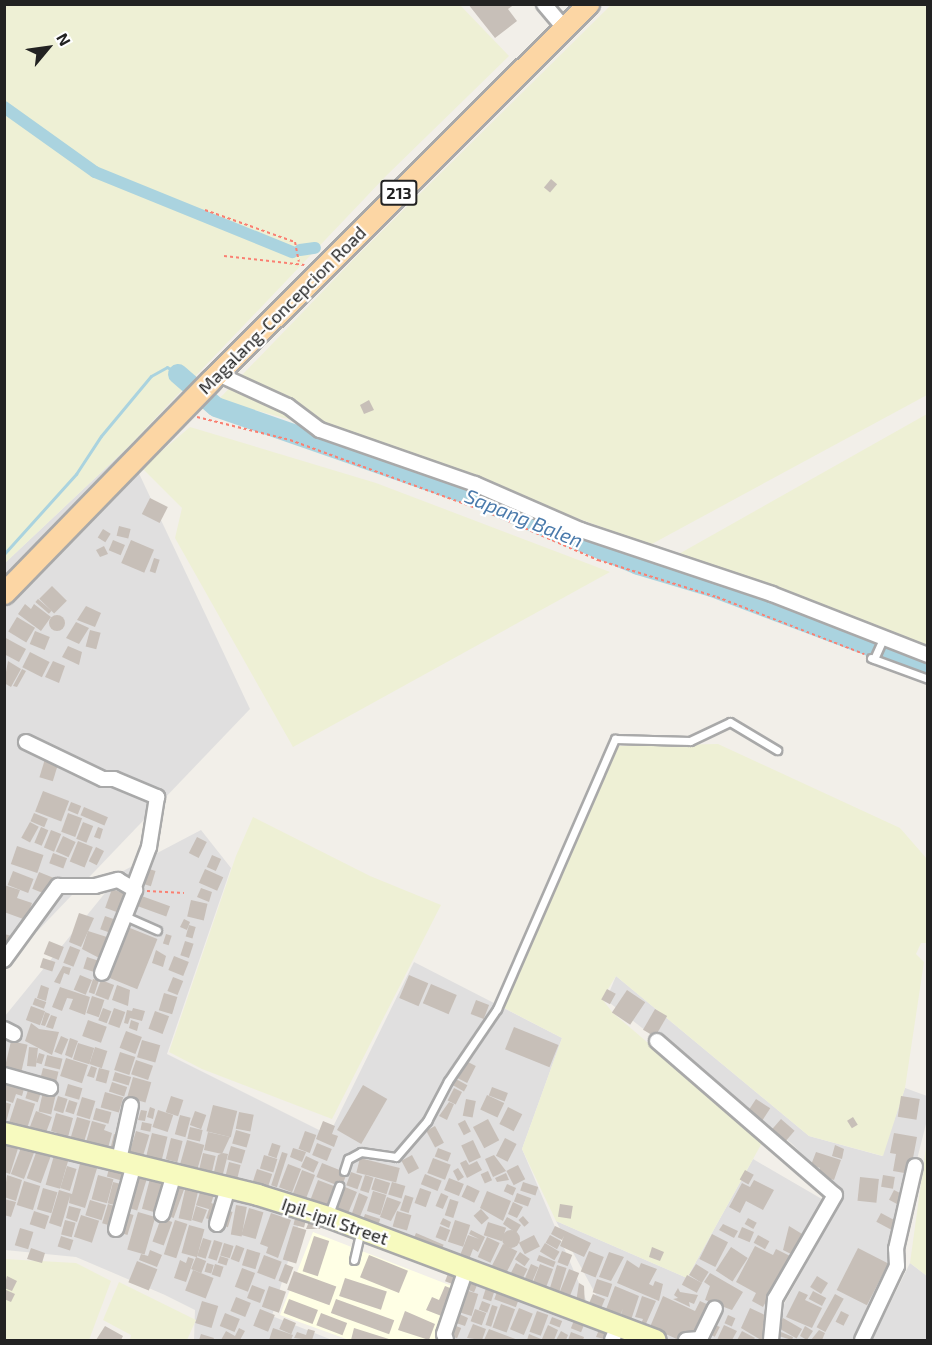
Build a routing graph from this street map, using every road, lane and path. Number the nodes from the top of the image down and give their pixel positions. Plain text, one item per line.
1 (544, 4) edge
2 (588, 4) edge
3 (564, 28) junction
4 (205, 210) dead end
5 (224, 256) dead end
6 (299, 262) junction
7 (319, 273) junction
8 (214, 378) junction
9 (184, 408) junction
10 (4, 593) edge
11 (884, 637) junction
12 (927, 655) edge
13 (873, 659) junction
14 (927, 679) edge
15 (26, 742) dead end
16 (777, 750) dead end
17 (134, 888) junction
18 (184, 893) dead end
19 (125, 916) junction
20 (157, 930) dead end
21 (4, 960) edge
22 (102, 973) dead end
23 (657, 1041) dead end
24 (4, 1074) edge
25 (50, 1088) dead end
26 (131, 1105) dead end
27 (4, 1133) edge
28 (126, 1162) junction
29 (915, 1166) dead end
30 (344, 1171) dead end
31 (174, 1174) junction
32 (339, 1186) dead end
33 (228, 1187) junction
34 (162, 1214) dead end
35 (328, 1217) junction
36 (217, 1224) dead end
37 (116, 1229) dead end
38 (361, 1230) junction
39 (354, 1260) dead end
40 (466, 1269) junction
41 (715, 1308) dead end
42 (615, 1334) edge
43 (446, 1341) edge
44 (657, 1341) edge
45 (686, 1341) edge
46 (771, 1341) edge
47 (862, 1341) edge

1 - 3 street
2 - 3 main road, Magalang-Concepcion Road / 213
3 - 7 main road, Magalang-Concepcion Road / 213
4 - 6 path
5 - 6 path
6 - 7 path
7 - 8 main road, Magalang-Concepcion Road / 213
8 - 9 main road, Magalang-Concepcion Road / 213
8 - 11 street
9 - 10 main road, Magalang-Concepcion Road / 213
9 - 13 path
11 - 12 street
11 - 13 lane
13 - 14 lane
15 - 17 street
16 - 30 lane
17 - 18 path
17 - 19 street
17 - 21 street
19 - 20 lane
19 - 22 street
23 - 46 street
24 - 25 street
26 - 28 street
27 - 28 street, Ipil-ipil Street
28 - 31 street, Ipil-ipil Street
28 - 37 street
29 - 47 street
31 - 33 street, Ipil-ipil Street
31 - 34 street
32 - 35 lane
33 - 35 street, Ipil-ipil Street
33 - 36 street
35 - 38 street, Ipil-ipil Street
38 - 39 lane
38 - 40 street, Ipil-ipil Street
40 - 42 street, Ipil-ipil Street
40 - 43 street
41 - 45 street
42 - 44 street, Ipil-ipil Street

